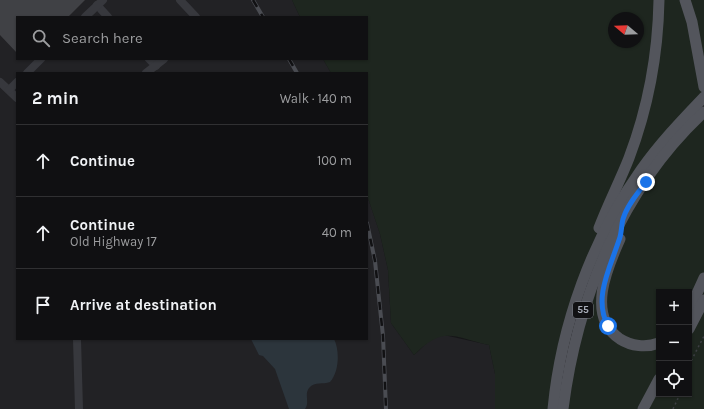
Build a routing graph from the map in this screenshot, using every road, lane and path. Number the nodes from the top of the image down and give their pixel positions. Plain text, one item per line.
1 (180, 0) edge
2 (659, 0) edge
3 (685, 0) edge
4 (100, 3) edge
5 (86, 16) edge
6 (107, 16) edge
7 (195, 16) edge
8 (40, 60) edge
9 (150, 60) edge
10 (163, 60) edge
11 (156, 66) junction
12 (28, 72) edge
13 (147, 72) edge
14 (0, 82) edge
15 (16, 83) edge
16 (704, 87) edge
17 (9, 90) junction
18 (16, 97) edge
19 (704, 97) edge
20 (704, 112) edge
21 (623, 217) junction
22 (594, 254) junction
23 (704, 278) edge
24 (704, 300) edge
25 (692, 304) edge
26 (691, 325) edge
27 (704, 336) edge
28 (77, 340) edge
29 (656, 344) edge
30 (691, 361) edge
31 (656, 385) edge
32 (679, 397) edge
33 (79, 409) edge
34 (553, 409) edge
35 (563, 409) edge
36 (643, 409) edge
37 (674, 409) edge

1 - 7 street
2 - 22 main road
3 - 16 main road
4 - 5 street
4 - 6 street
8 - 12 street
9 - 11 street
10 - 11 street
11 - 13 street
14 - 17 street
15 - 17 street
17 - 18 street
19 - 22 main road, 55
20 - 21 main road, 55
21 - 29 main road
21 - 35 main road, 55
22 - 34 main road, 55
23 - 25 main road
24 - 26 main road
27 - 30 path
28 - 33 street
31 - 36 main road
32 - 37 path

